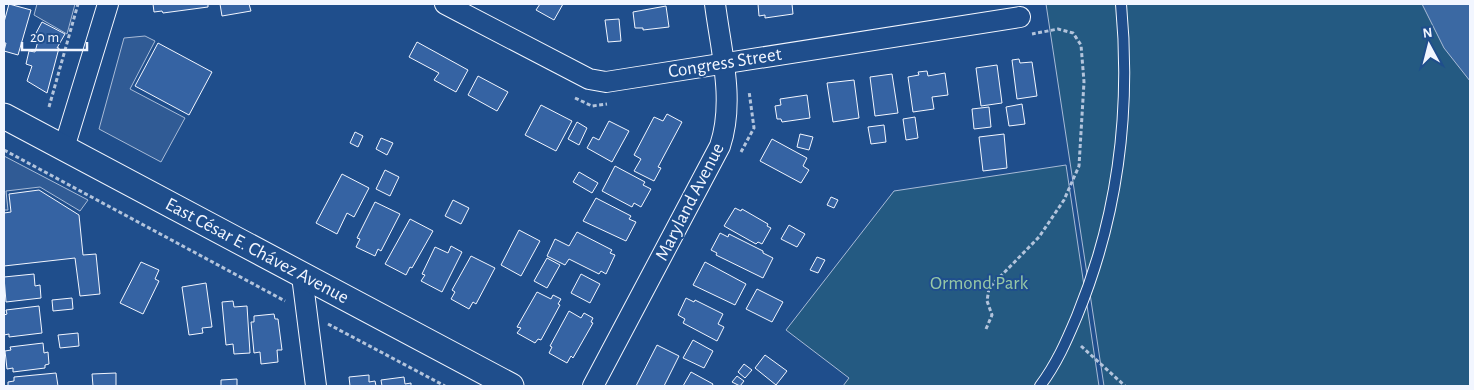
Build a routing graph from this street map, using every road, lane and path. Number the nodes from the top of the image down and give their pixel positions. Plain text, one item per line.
1 (78, 4) edge
2 (108, 4) edge
3 (446, 4) edge
4 (715, 4) edge
5 (1121, 4) edge
6 (1020, 17) dead end
7 (1031, 34) dead end
8 (723, 64) junction
9 (49, 107) dead end
10 (4, 116) edge
11 (64, 148) junction
12 (4, 150) edge
13 (302, 276) junction
14 (306, 312) junction
15 (986, 328) dead end
16 (1069, 334) junction
17 (316, 386) edge
18 (445, 386) edge
19 (511, 386) edge
20 (593, 386) edge
21 (1040, 386) edge
22 (1125, 386) edge

1 - 9 path
2 - 11 street
3 - 8 street, Congress Street
4 - 8 street, Maryland Avenue
5 - 16 lane
6 - 8 street, Congress Street
7 - 15 path
8 - 20 street, Maryland Avenue
10 - 11 street, East César E. Chávez Avenue
11 - 13 street, East César E. Chávez Avenue
12 - 14 path
13 - 14 street
13 - 19 street, East César E. Chávez Avenue
14 - 17 street
14 - 18 path
16 - 21 lane
16 - 22 path

